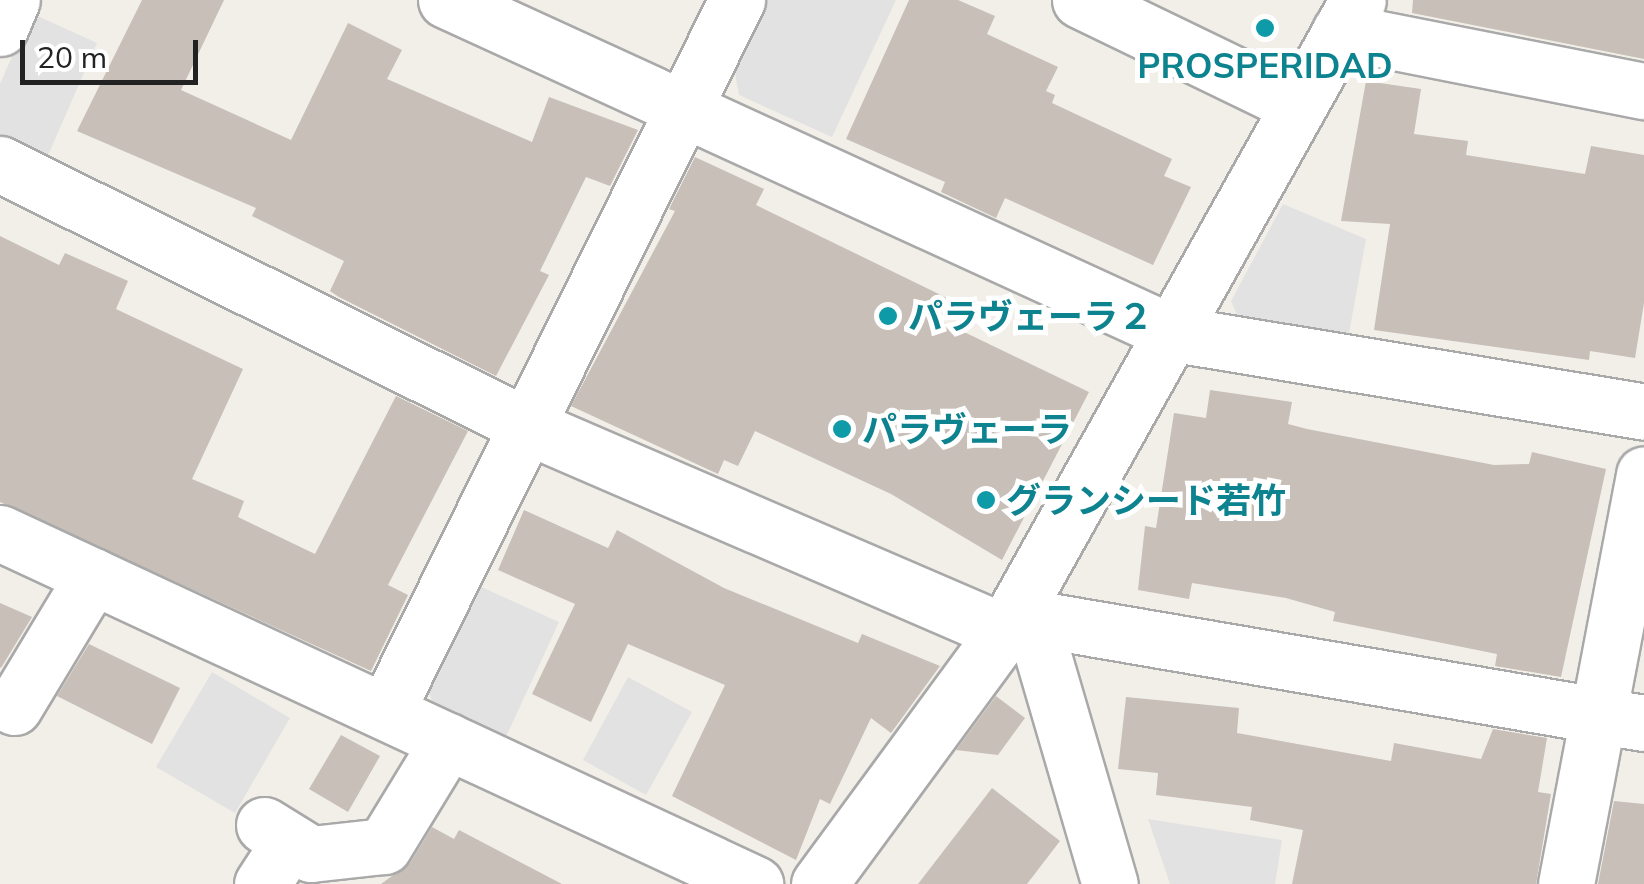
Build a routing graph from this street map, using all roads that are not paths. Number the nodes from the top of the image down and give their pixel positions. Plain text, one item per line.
1 (12, 0) edge
2 (446, 0) edge
3 (737, 0) edge
4 (1080, 0) edge
5 (1349, 16) edge
6 (0, 28) edge
7 (1644, 91) edge
8 (1296, 105) junction
9 (686, 110) junction
10 (0, 164) edge
11 (1175, 334) junction
12 (1644, 412) edge
13 (529, 428) junction
14 (1644, 474) edge
15 (0, 533) edge
16 (93, 576) junction
17 (1018, 625) junction
18 (14, 708) dead end
19 (387, 710) junction
20 (1621, 719) edge
21 (448, 741) junction
22 (272, 850) edge
23 (755, 884) edge
24 (819, 884) edge
25 (1110, 884) edge
26 (1566, 884) edge

1 - 6 street
2 - 9 street
3 - 9 street
4 - 8 street
5 - 7 street
5 - 8 street
8 - 11 street
9 - 11 street
9 - 13 street
10 - 13 street
11 - 12 street
11 - 17 street
13 - 17 street
13 - 19 street
14 - 20 street
15 - 16 street
16 - 18 street
16 - 19 street
17 - 20 street
17 - 24 street
17 - 25 street
19 - 21 street
20 - 26 street
21 - 22 street
21 - 23 street

